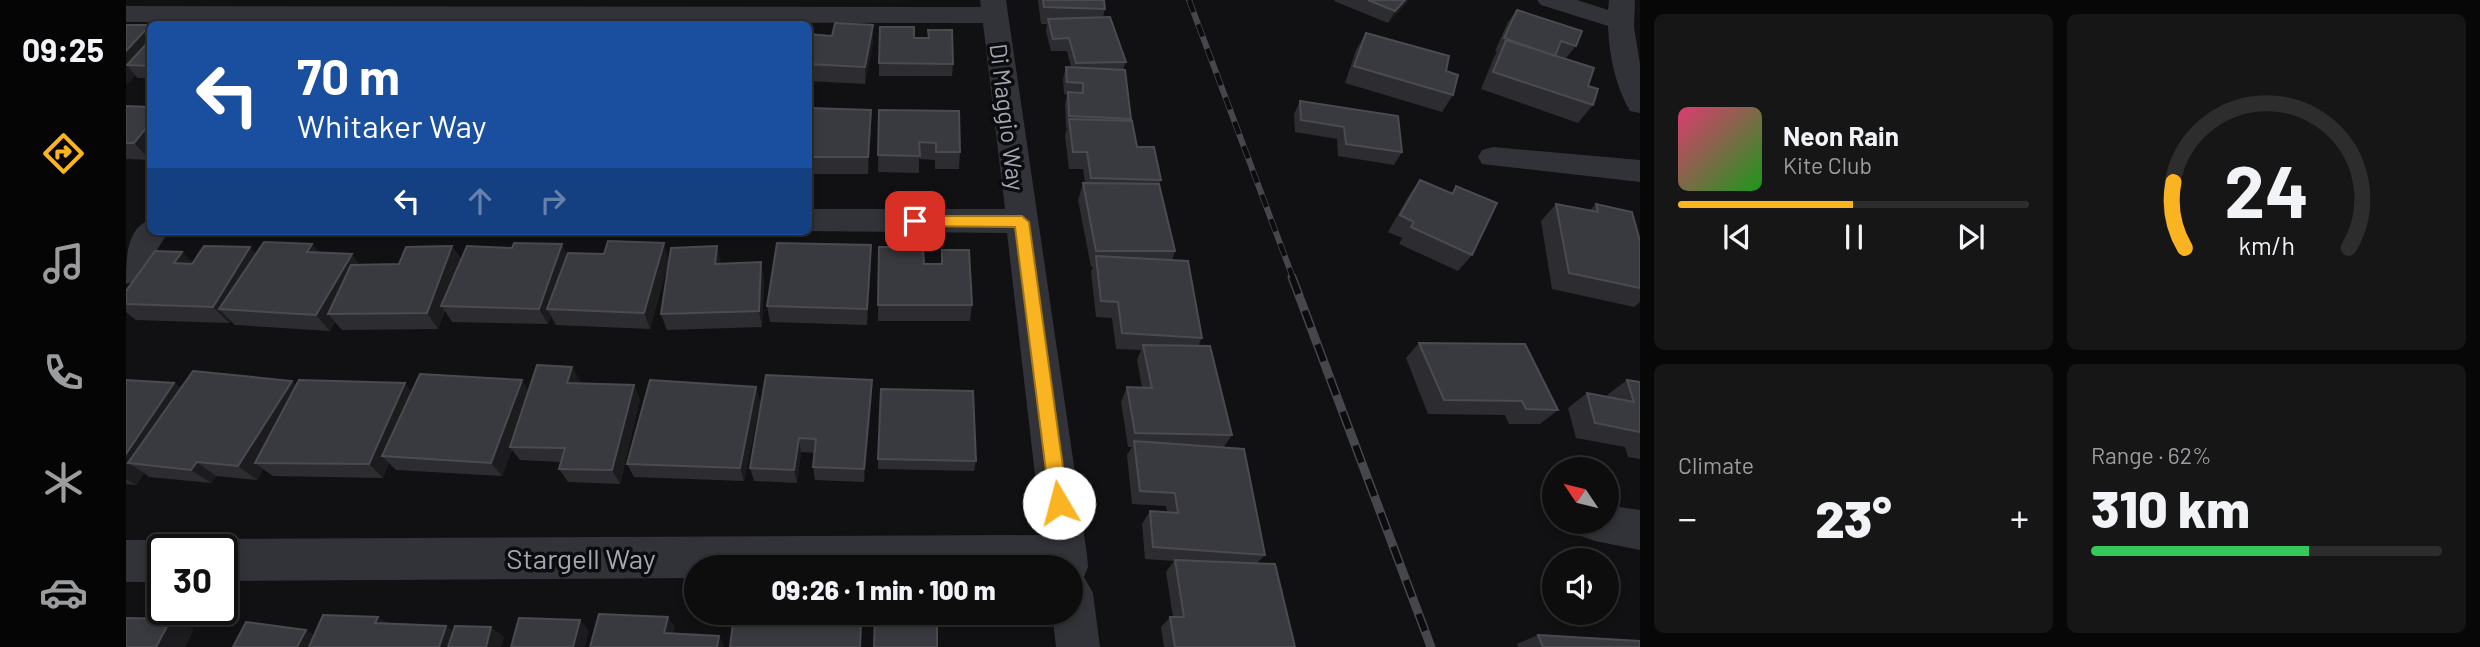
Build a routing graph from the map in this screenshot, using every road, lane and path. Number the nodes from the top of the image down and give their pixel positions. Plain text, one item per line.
1 (1550, 0) edge
2 (653, 7) edge
3 (994, 8) edge
4 (1621, 10) edge
5 (301, 13) edge
6 (126, 14) edge
7 (1640, 104) edge
8 (1493, 157) dead end
9 (1640, 171) edge
10 (126, 218) edge
11 (147, 218) edge
12 (812, 221) edge
13 (1022, 222) junction
14 (150, 235) edge
15 (126, 271) edge
16 (1619, 526) edge
17 (1640, 530) edge
18 (1066, 555) edge
19 (238, 560) edge
20 (126, 561) edge
21 (147, 561) edge
22 (684, 567) edge
23 (1075, 625) edge
24 (1078, 647) edge

1 - 4 street
2 - 3 street
2 - 5 street
3 - 13 street, Di Maggio Way
4 - 7 street
5 - 6 street
8 - 9 street
10 - 11 street
12 - 13 street
13 - 18 street, Di Maggio Way
14 - 15 street
16 - 17 street
19 - 22 street, Stargell Way
20 - 21 street
23 - 24 street, Di Maggio Way

